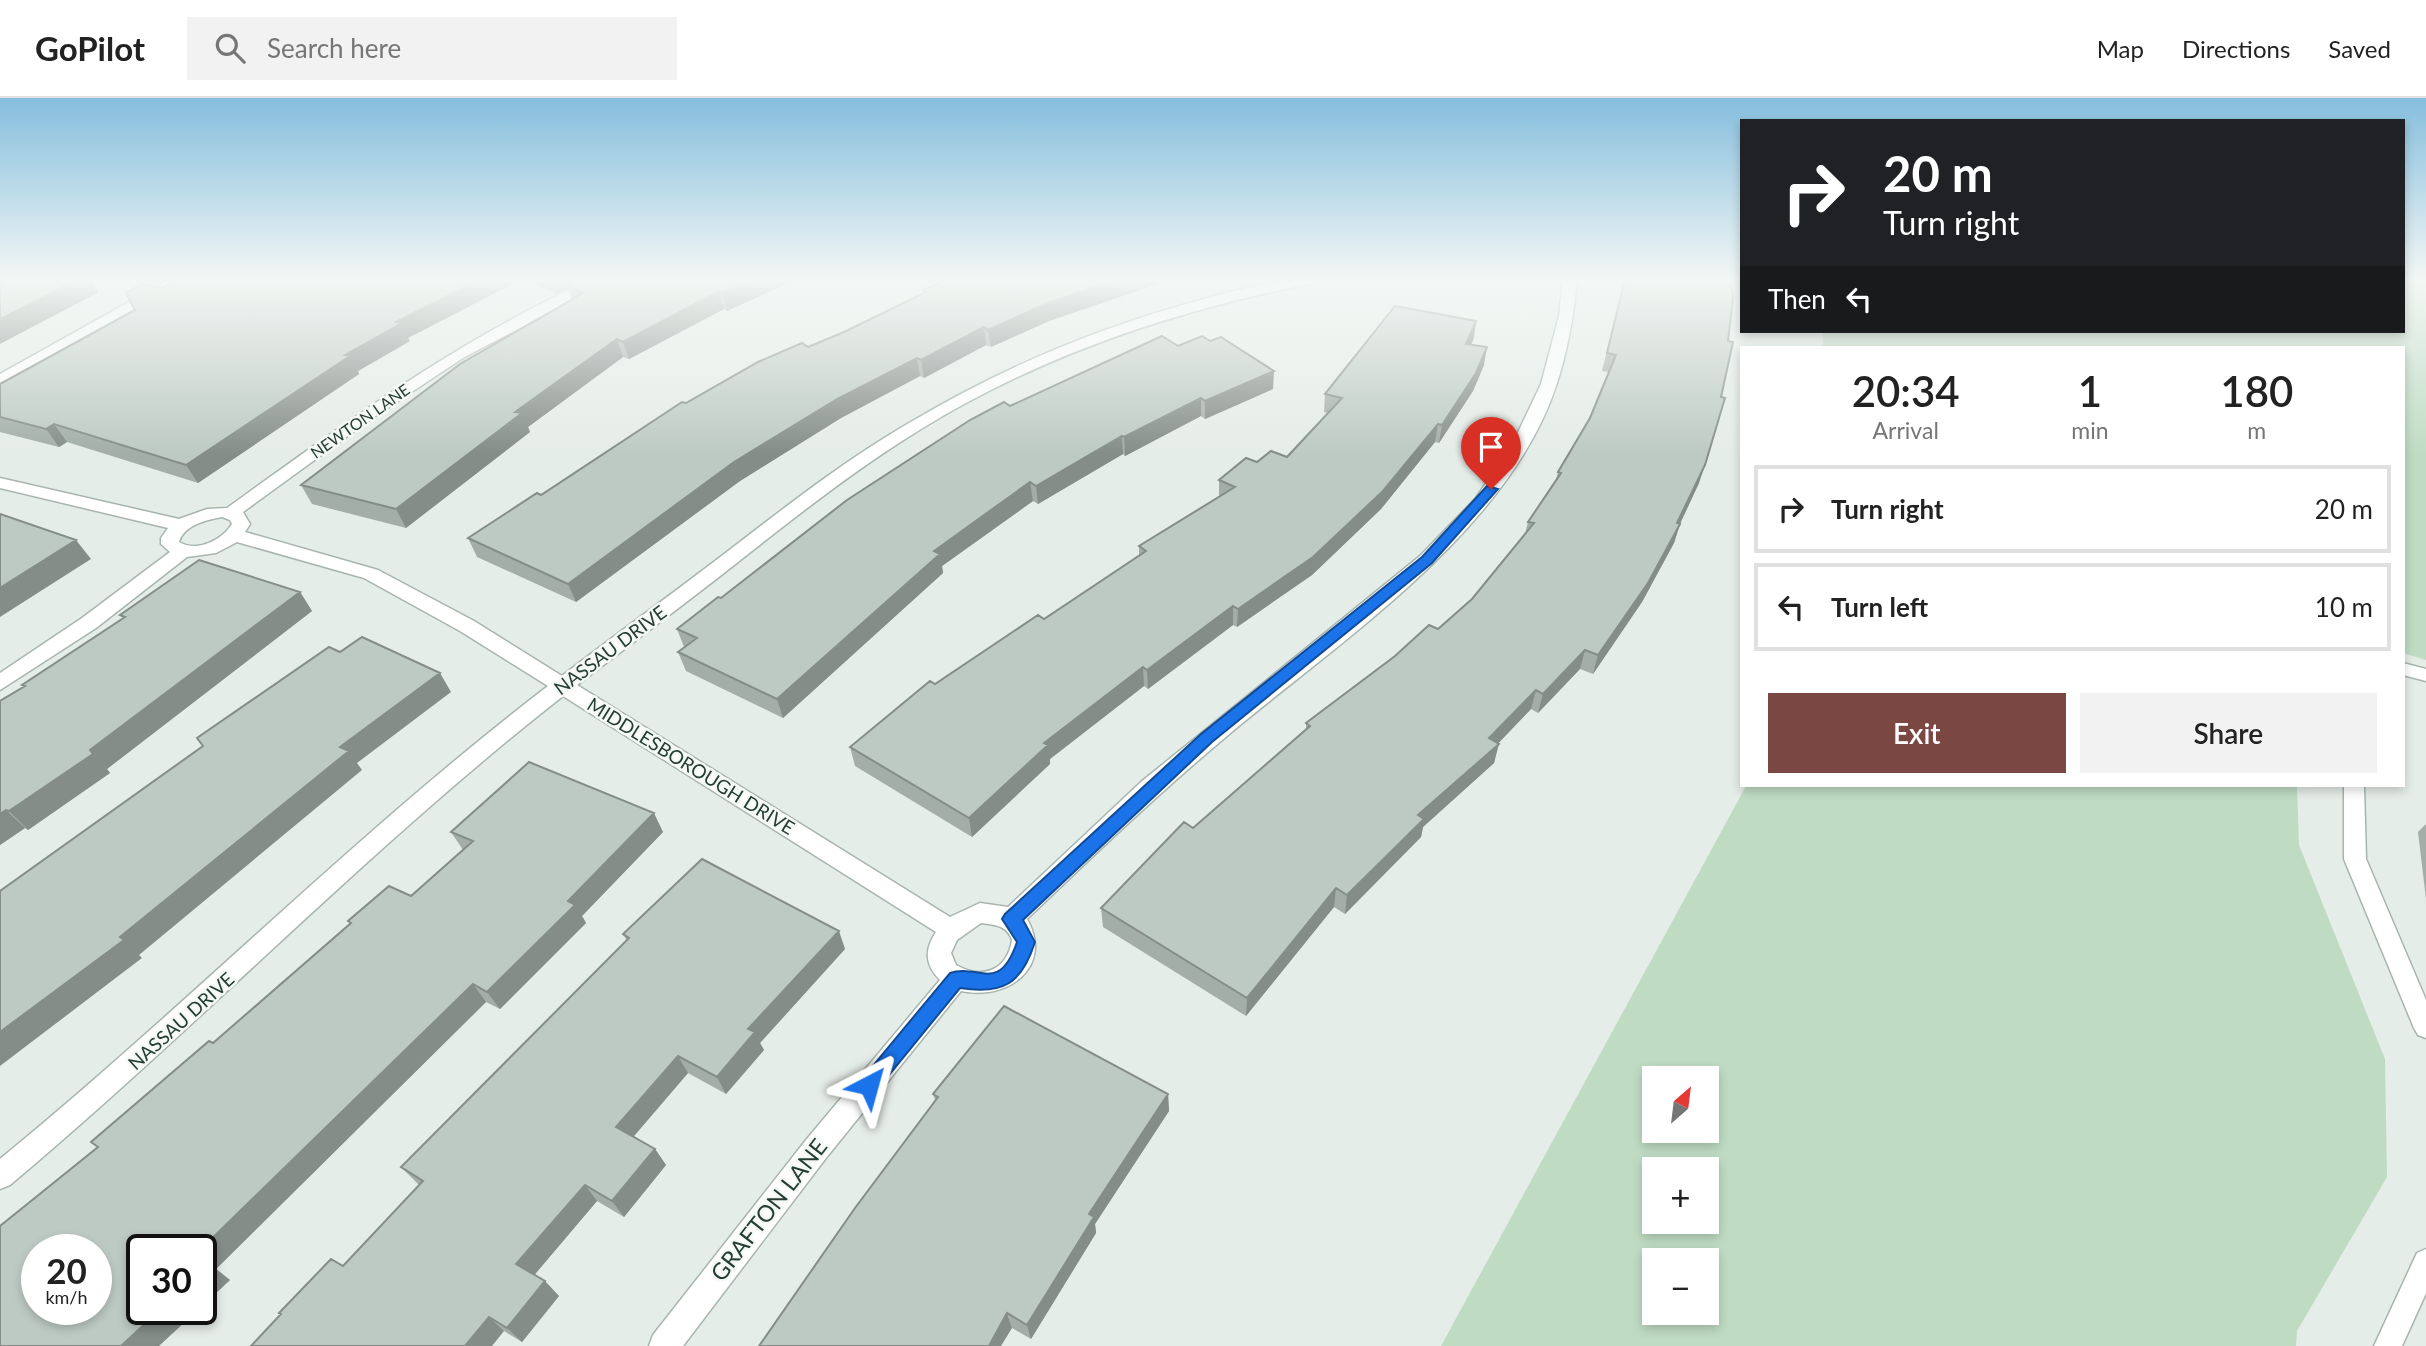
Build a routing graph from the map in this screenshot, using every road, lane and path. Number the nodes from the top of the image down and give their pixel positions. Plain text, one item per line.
1 (76, 337) edge
2 (486, 337) edge
3 (1100, 337) edge
4 (1560, 337) edge
5 (0, 380) edge
6 (0, 483) edge
7 (231, 513) junction
8 (181, 525) junction
9 (234, 535) junction
10 (183, 551) junction
11 (2405, 669) edge
12 (2426, 676) edge
13 (0, 683) edge
14 (562, 685) junction
15 (2354, 787) edge
16 (1011, 919) junction
17 (950, 929) junction
18 (956, 979) junction
19 (2426, 1028) edge
20 (0, 1176) edge
21 (2426, 1262) edge
22 (664, 1346) edge
23 (2388, 1346) edge

1 - 5 street
2 - 7 street, NEWTON LANE
3 - 14 street, NASSAU DRIVE
4 - 16 street
6 - 8 street
7 - 8 street
7 - 9 street
8 - 10 street
9 - 10 street
9 - 14 street, MIDDLESBOROUGH DRIVE
10 - 13 street
11 - 12 lane
14 - 17 street, MIDDLESBOROUGH DRIVE
14 - 20 street, NASSAU DRIVE
15 - 19 lane
16 - 17 street
16 - 18 street
17 - 18 street
18 - 22 street, GRAFTON LANE
21 - 23 lane

